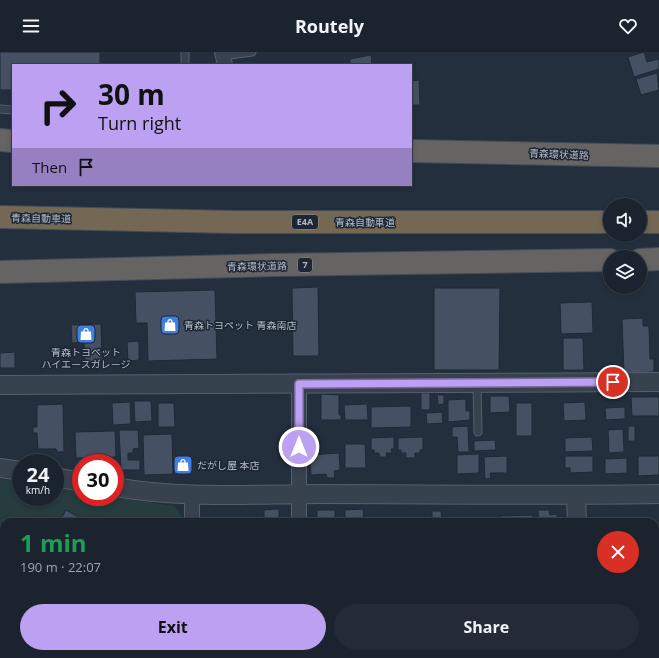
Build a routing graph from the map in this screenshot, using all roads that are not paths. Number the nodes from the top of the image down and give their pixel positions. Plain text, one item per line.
1 (185, 52) edge
2 (252, 52) edge
3 (224, 58) edge
4 (185, 64) edge
5 (0, 109) edge
6 (12, 110) edge
7 (0, 140) edge
8 (12, 141) edge
9 (412, 151) edge
10 (659, 156) edge
11 (0, 217) edge
12 (603, 222) edge
13 (647, 222) edge
14 (659, 222) edge
15 (659, 259) edge
16 (603, 260) edge
17 (647, 260) edge
18 (0, 272) edge
19 (659, 382) edge
20 (477, 383) junction
21 (0, 384) edge
22 (299, 384) junction
23 (478, 432) dead end
24 (0, 468) edge
25 (12, 470) edge
26 (124, 489) edge
27 (299, 494) junction
28 (659, 494) edge
29 (576, 495) junction
30 (192, 496) junction
31 (192, 518) edge
32 (299, 518) edge
33 (577, 518) edge

1 - 4 lane
2 - 3 lane
5 - 6 lane
7 - 8 highway
9 - 10 highway, 青森環状道路
11 - 12 highway, 青森自動車道 / E4A
13 - 14 highway
15 - 17 highway
16 - 18 highway, 青森環状道路 / 7
19 - 20 street
20 - 22 street
20 - 23 lane
21 - 22 street
22 - 27 street
24 - 25 street
26 - 30 street
27 - 29 street
27 - 30 street
27 - 32 street
28 - 29 street
29 - 33 street
30 - 31 street

